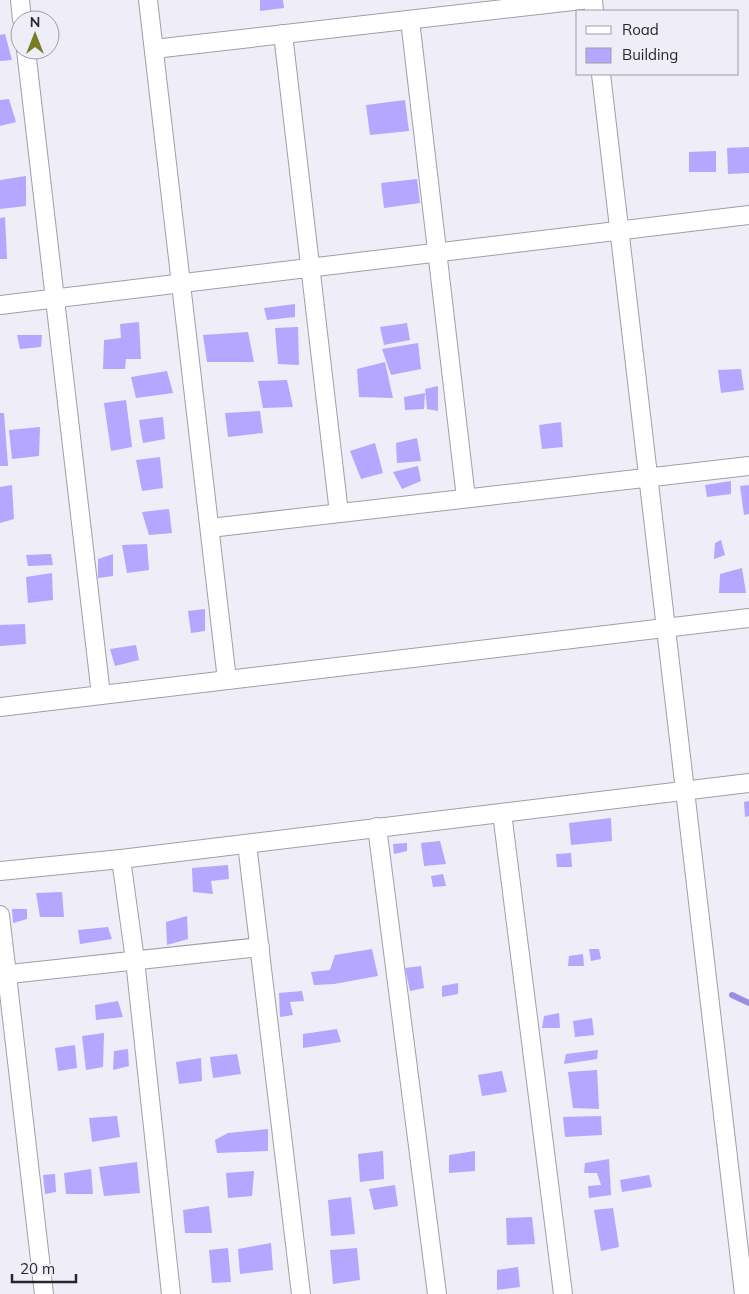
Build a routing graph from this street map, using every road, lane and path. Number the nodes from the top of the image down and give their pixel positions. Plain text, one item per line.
1 (148, 0) edge
2 (582, 0) edge
3 (410, 20) junction
4 (283, 34) junction
5 (154, 49) junction
6 (27, 60) edge
7 (601, 75) edge
8 (749, 215) edge
9 (620, 230) junction
10 (438, 252) junction
11 (310, 267) junction
12 (181, 283) junction
13 (55, 298) junction
14 (0, 305) edge
15 (749, 466) edge
16 (649, 478) junction
17 (466, 498) junction
18 (339, 513) junction
19 (210, 528) junction
20 (749, 618) edge
21 (666, 628) junction
22 (227, 680) junction
23 (101, 695) junction
24 (0, 707) edge
25 (749, 783) edge
26 (685, 791) junction
27 (502, 813) junction
28 (377, 827) junction
29 (247, 844) junction
30 (121, 859) junction
31 (0, 871) edge
32 (0, 915) edge
33 (260, 947) junction
34 (135, 960) junction
35 (4, 974) edge
36 (44, 1294) edge
37 (171, 1294) edge
38 (301, 1294) edge
39 (436, 1294) edge
40 (563, 1294) edge
41 (744, 1294) edge

1 - 5 street
2 - 3 street
3 - 4 street
3 - 10 street
4 - 5 street
4 - 11 street
5 - 12 street
6 - 13 street
7 - 9 street
8 - 9 street
9 - 10 street
9 - 16 street
10 - 11 street
10 - 17 street
11 - 12 street
11 - 18 street
12 - 13 street
12 - 19 street
13 - 14 street
13 - 23 street
15 - 16 street
16 - 17 street
16 - 21 street
17 - 18 street
18 - 19 street
19 - 22 street
20 - 21 street
21 - 22 street
21 - 26 street
22 - 23 street
23 - 24 street
25 - 26 street
26 - 27 street
26 - 41 street
27 - 28 street
27 - 40 street
28 - 29 street
28 - 39 street
29 - 30 street
29 - 33 street
30 - 31 street
30 - 34 street
32 - 35 street
33 - 34 street
33 - 38 street
34 - 35 street
34 - 37 street
35 - 36 street

